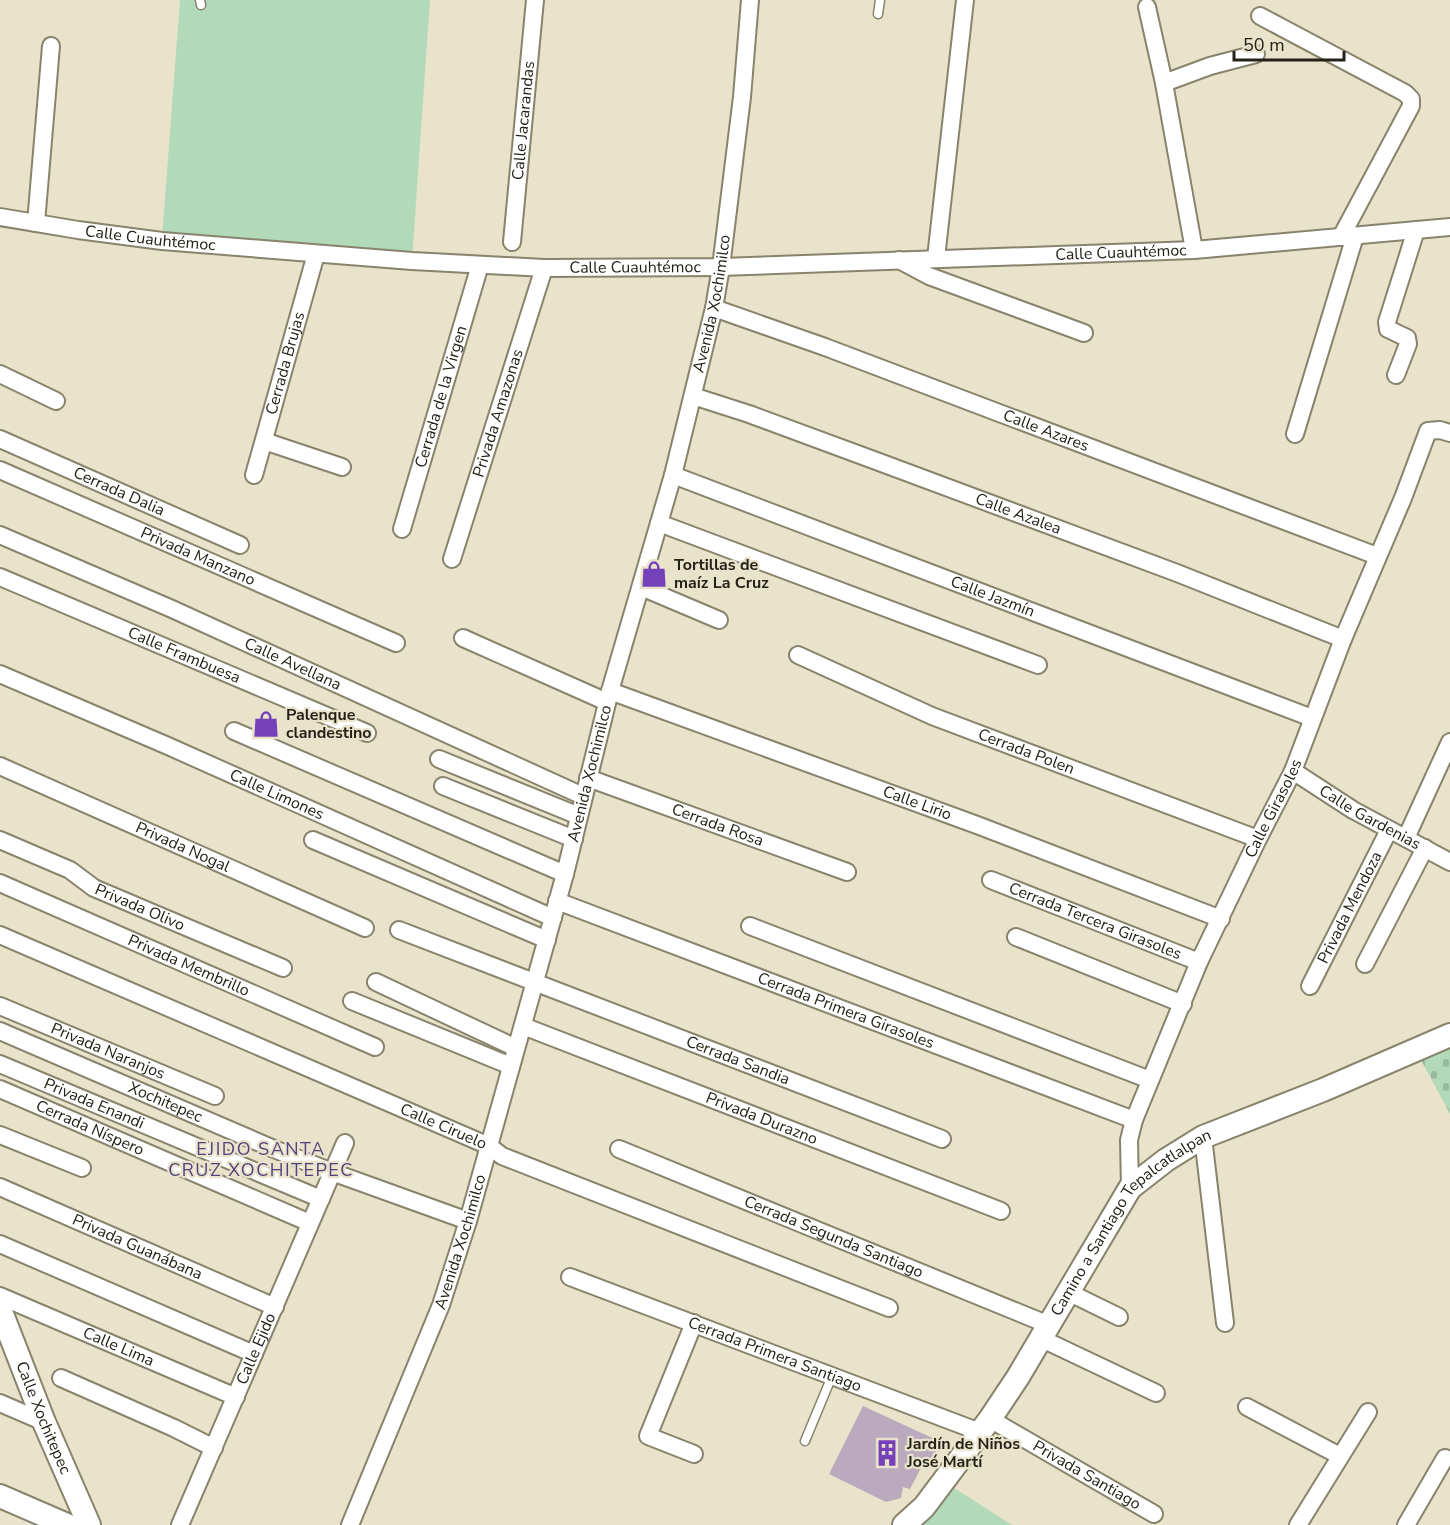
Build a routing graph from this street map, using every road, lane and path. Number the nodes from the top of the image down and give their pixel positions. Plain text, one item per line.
1 (535, 0) edge
2 (750, 0) edge
3 (880, 0) edge
4 (965, 0) edge
5 (1147, 7) dead end
6 (878, 14) dead end
7 (1260, 16) dead end
8 (51, 46) dead end
9 (1256, 54) dead end
10 (1164, 83) junction
11 (0, 217) edge
12 (36, 223) junction
13 (1450, 227) edge
14 (1416, 230) junction
15 (1348, 236) junction
16 (512, 242) dead end
17 (1194, 250) junction
18 (316, 254) junction
19 (936, 258) junction
20 (898, 260) junction
21 (480, 265) junction
22 (721, 267) junction
23 (544, 268) junction
24 (714, 308) junction
25 (1084, 333) dead end
26 (0, 374) edge
27 (1396, 375) dead end
28 (693, 396) junction
29 (56, 401) dead end
30 (1450, 433) edge
31 (1295, 435) dead end
32 (0, 439) edge
33 (264, 441) junction
34 (342, 467) dead end
35 (0, 470) edge
36 (254, 475) dead end
37 (673, 475) junction
38 (659, 523) junction
39 (402, 529) dead end
40 (0, 535) edge
41 (240, 545) dead end
42 (1377, 556) junction
43 (452, 560) dead end
44 (0, 577) edge
45 (641, 586) junction
46 (719, 620) dead end
47 (463, 638) dead end
48 (1343, 639) junction
49 (396, 643) dead end
50 (798, 655) dead end
51 (1038, 665) dead end
52 (0, 674) edge
53 (609, 697) junction
54 (1312, 718) junction
55 (234, 731) dead end
56 (367, 733) dead end
57 (1450, 742) edge
58 (439, 759) dead end
59 (0, 766) edge
60 (1293, 771) junction
61 (588, 778) junction
62 (443, 786) dead end
63 (583, 796) junction
64 (579, 816) junction
65 (1389, 830) junction
66 (1406, 838) junction
67 (574, 839) junction
68 (1258, 839) junction
69 (0, 840) edge
70 (313, 840) dead end
71 (1425, 848) junction
72 (1450, 862) edge
73 (847, 872) dead end
74 (565, 873) junction
75 (991, 880) dead end
76 (0, 883) edge
77 (557, 901) junction
78 (553, 918) junction
79 (1221, 919) junction
80 (750, 926) dead end
81 (365, 928) dead end
82 (399, 930) dead end
83 (0, 935) edge
84 (1017, 937) dead end
85 (547, 940) junction
86 (1199, 962) junction
87 (1365, 963) dead end
88 (284, 968) dead end
89 (376, 982) dead end
90 (535, 982) junction
91 (1310, 986) dead end
92 (352, 1000) dead end
93 (1183, 1004) junction
94 (0, 1006) edge
95 (523, 1026) junction
96 (0, 1031) edge
97 (1450, 1035) edge
98 (375, 1047) dead end
99 (516, 1048) junction
100 (0, 1064) edge
101 (511, 1066) junction
102 (1150, 1080) junction
103 (0, 1089) edge
104 (215, 1096) dead end
105 (1134, 1120) junction
106 (0, 1135) edge
107 (1203, 1137) junction
108 (942, 1139) dead end
109 (345, 1143) dead end
110 (489, 1146) junction
111 (620, 1149) dead end
112 (82, 1167) dead end
113 (332, 1172) junction
114 (0, 1187) edge
115 (1130, 1188) junction
116 (321, 1199) junction
117 (1001, 1211) dead end
118 (468, 1221) junction
119 (310, 1223) junction
120 (0, 1244) edge
121 (570, 1277) dead end
122 (1068, 1292) junction
123 (0, 1296) edge
124 (274, 1306) junction
125 (0, 1308) edge
126 (890, 1308) dead end
127 (1119, 1317) dead end
128 (694, 1323) junction
129 (1225, 1323) dead end
130 (1045, 1331) junction
131 (8, 1348) edge
132 (254, 1354) junction
133 (832, 1376) junction
134 (61, 1378) dead end
135 (1156, 1393) dead end
136 (236, 1397) junction
137 (0, 1403) edge
138 (1247, 1407) dead end
139 (1368, 1412) dead end
140 (44, 1422) junction
141 (985, 1426) junction
142 (805, 1441) dead end
143 (214, 1448) junction
144 (694, 1454) dead end
145 (1340, 1456) junction
146 (1445, 1458) dead end
147 (0, 1496) edge
148 (1154, 1514) dead end
149 (67, 1525) edge
150 (89, 1525) edge
151 (180, 1525) edge
152 (350, 1525) edge
153 (904, 1525) edge
154 (1298, 1525) edge
155 (1406, 1525) edge

1 - 16 street, Calle Jacarandas
2 - 22 street, Avenida Xochimilco
3 - 6 lane
4 - 19 street
5 - 10 street
7 - 15 street
8 - 12 street
9 - 10 street
10 - 17 street
11 - 12 street, Calle Cuauhtémoc
12 - 18 street, Calle Cuauhtémoc
13 - 14 street, Calle Cuauhtémoc
14 - 15 street, Calle Cuauhtémoc
14 - 27 street
15 - 17 street, Calle Cuauhtémoc
15 - 31 street
17 - 19 street, Calle Cuauhtémoc
18 - 21 street, Calle Cuauhtémoc
18 - 33 street, Cerrada Brujas
19 - 20 street, Calle Cuauhtémoc
20 - 22 street, Calle Cuauhtémoc
20 - 25 street
21 - 23 street, Calle Cuauhtémoc
21 - 39 street, Cerrada de la Virgen
22 - 23 street, Calle Cuauhtémoc
22 - 24 street, Avenida Xochimilco
23 - 43 street, Privada Amazonas
24 - 28 street, Avenida Xochimilco
24 - 42 street, Calle Azares
26 - 29 street
28 - 37 street, Avenida Xochimilco
28 - 48 street, Calle Azalea
30 - 42 street, Calle Girasoles
32 - 41 street, Cerrada Dalia
33 - 34 street
33 - 36 street, Cerrada Brujas
35 - 49 street, Privada Manzano
37 - 38 street, Avenida Xochimilco
37 - 54 street, Calle Jazmín
38 - 45 street, Avenida Xochimilco
38 - 51 street
40 - 63 street, Calle Avellana
42 - 48 street, Calle Girasoles
44 - 56 street, Calle Frambuesa
45 - 46 street
45 - 53 street, Avenida Xochimilco
47 - 53 street, Calle Lirio
48 - 54 street, Calle Girasoles
50 - 68 street, Cerrada Polen
52 - 78 street, Calle Limones
53 - 61 street, Avenida Xochimilco
53 - 79 street, Calle Lirio
54 - 60 street, Calle Girasoles
55 - 74 street
57 - 66 street
58 - 64 street
59 - 81 street, Privada Nogal
60 - 65 street, Calle Gardenias
60 - 68 street, Calle Girasoles
61 - 63 street, Avenida Xochimilco
61 - 73 street, Cerrada Rosa
62 - 67 street
63 - 64 street, Avenida Xochimilco
64 - 67 street, Avenida Xochimilco
65 - 66 street, Calle Gardenias
65 - 91 street, Privada Mendoza
66 - 71 street, Calle Gardenias
67 - 74 street, Avenida Xochimilco
68 - 79 street, Calle Girasoles
69 - 88 street, Privada Olivo
70 - 85 street
71 - 72 street, Calle Gardenias
71 - 87 street
74 - 77 street, Avenida Xochimilco
75 - 86 street, Cerrada Tercera Girasoles
76 - 98 street, Privada Membrillo
77 - 78 street, Avenida Xochimilco
77 - 105 street, Cerrada Primera Girasoles
78 - 85 street, Avenida Xochimilco
79 - 86 street, Calle Girasoles
80 - 102 street
82 - 90 street, Cerrada Sandia
83 - 110 street, Calle Ciruelo
84 - 93 street
85 - 90 street, Avenida Xochimilco
86 - 93 street, Calle Girasoles
89 - 99 street
90 - 95 street, Avenida Xochimilco
90 - 108 street, Cerrada Sandia
92 - 101 street
93 - 102 street, Calle Girasoles
94 - 104 street, Privada Naranjos
95 - 99 street, Avenida Xochimilco
95 - 117 street, Privada Durazno
96 - 113 street, Xochitepec
97 - 107 street, Camino a Santiago Tepalcatlalpan
99 - 101 street, Avenida Xochimilco
100 - 116 street, Privada Enandi
101 - 110 street, Avenida Xochimilco
102 - 105 street, Calle Girasoles
103 - 119 street, Cerrada Níspero
105 - 115 street, Calle Girasoles
106 - 112 street
107 - 115 street, Camino a Santiago Tepalcatlalpan
107 - 129 street
109 - 113 street, Calle Ejido
110 - 118 street, Avenida Xochimilco
110 - 126 street, Calle Ciruelo
111 - 130 street, Cerrada Segunda Santiago
113 - 116 street, Calle Ejido
113 - 118 street
114 - 124 street, Privada Guanábana
115 - 122 street, Camino a Santiago Tepalcatlalpan
116 - 119 street, Calle Ejido
118 - 152 street, Avenida Xochimilco
119 - 124 street, Calle Ejido
120 - 132 street
121 - 128 street, Cerrada Primera Santiago
122 - 127 street
122 - 130 street, Camino a Santiago Tepalcatlalpan
123 - 136 street, Calle Lima
124 - 132 street, Calle Ejido
125 - 131 street, Calle Xochitepec
128 - 133 street, Cerrada Primera Santiago
128 - 144 street
130 - 135 street, Cerrada Segunda Santiago
130 - 141 street, Camino a Santiago Tepalcatlalpan
131 - 140 street, Calle Xochitepec
132 - 136 street, Calle Ejido
133 - 141 street, Cerrada Primera Santiago
133 - 142 lane
134 - 143 street
136 - 143 street, Calle Ejido
137 - 140 street
138 - 145 street
139 - 145 street
140 - 150 street, Calle Xochitepec
141 - 148 street, Privada Santiago
141 - 153 street, Camino a Santiago Tepalcatlalpan
143 - 151 street, Calle Ejido
145 - 154 street
146 - 155 street
147 - 149 street

